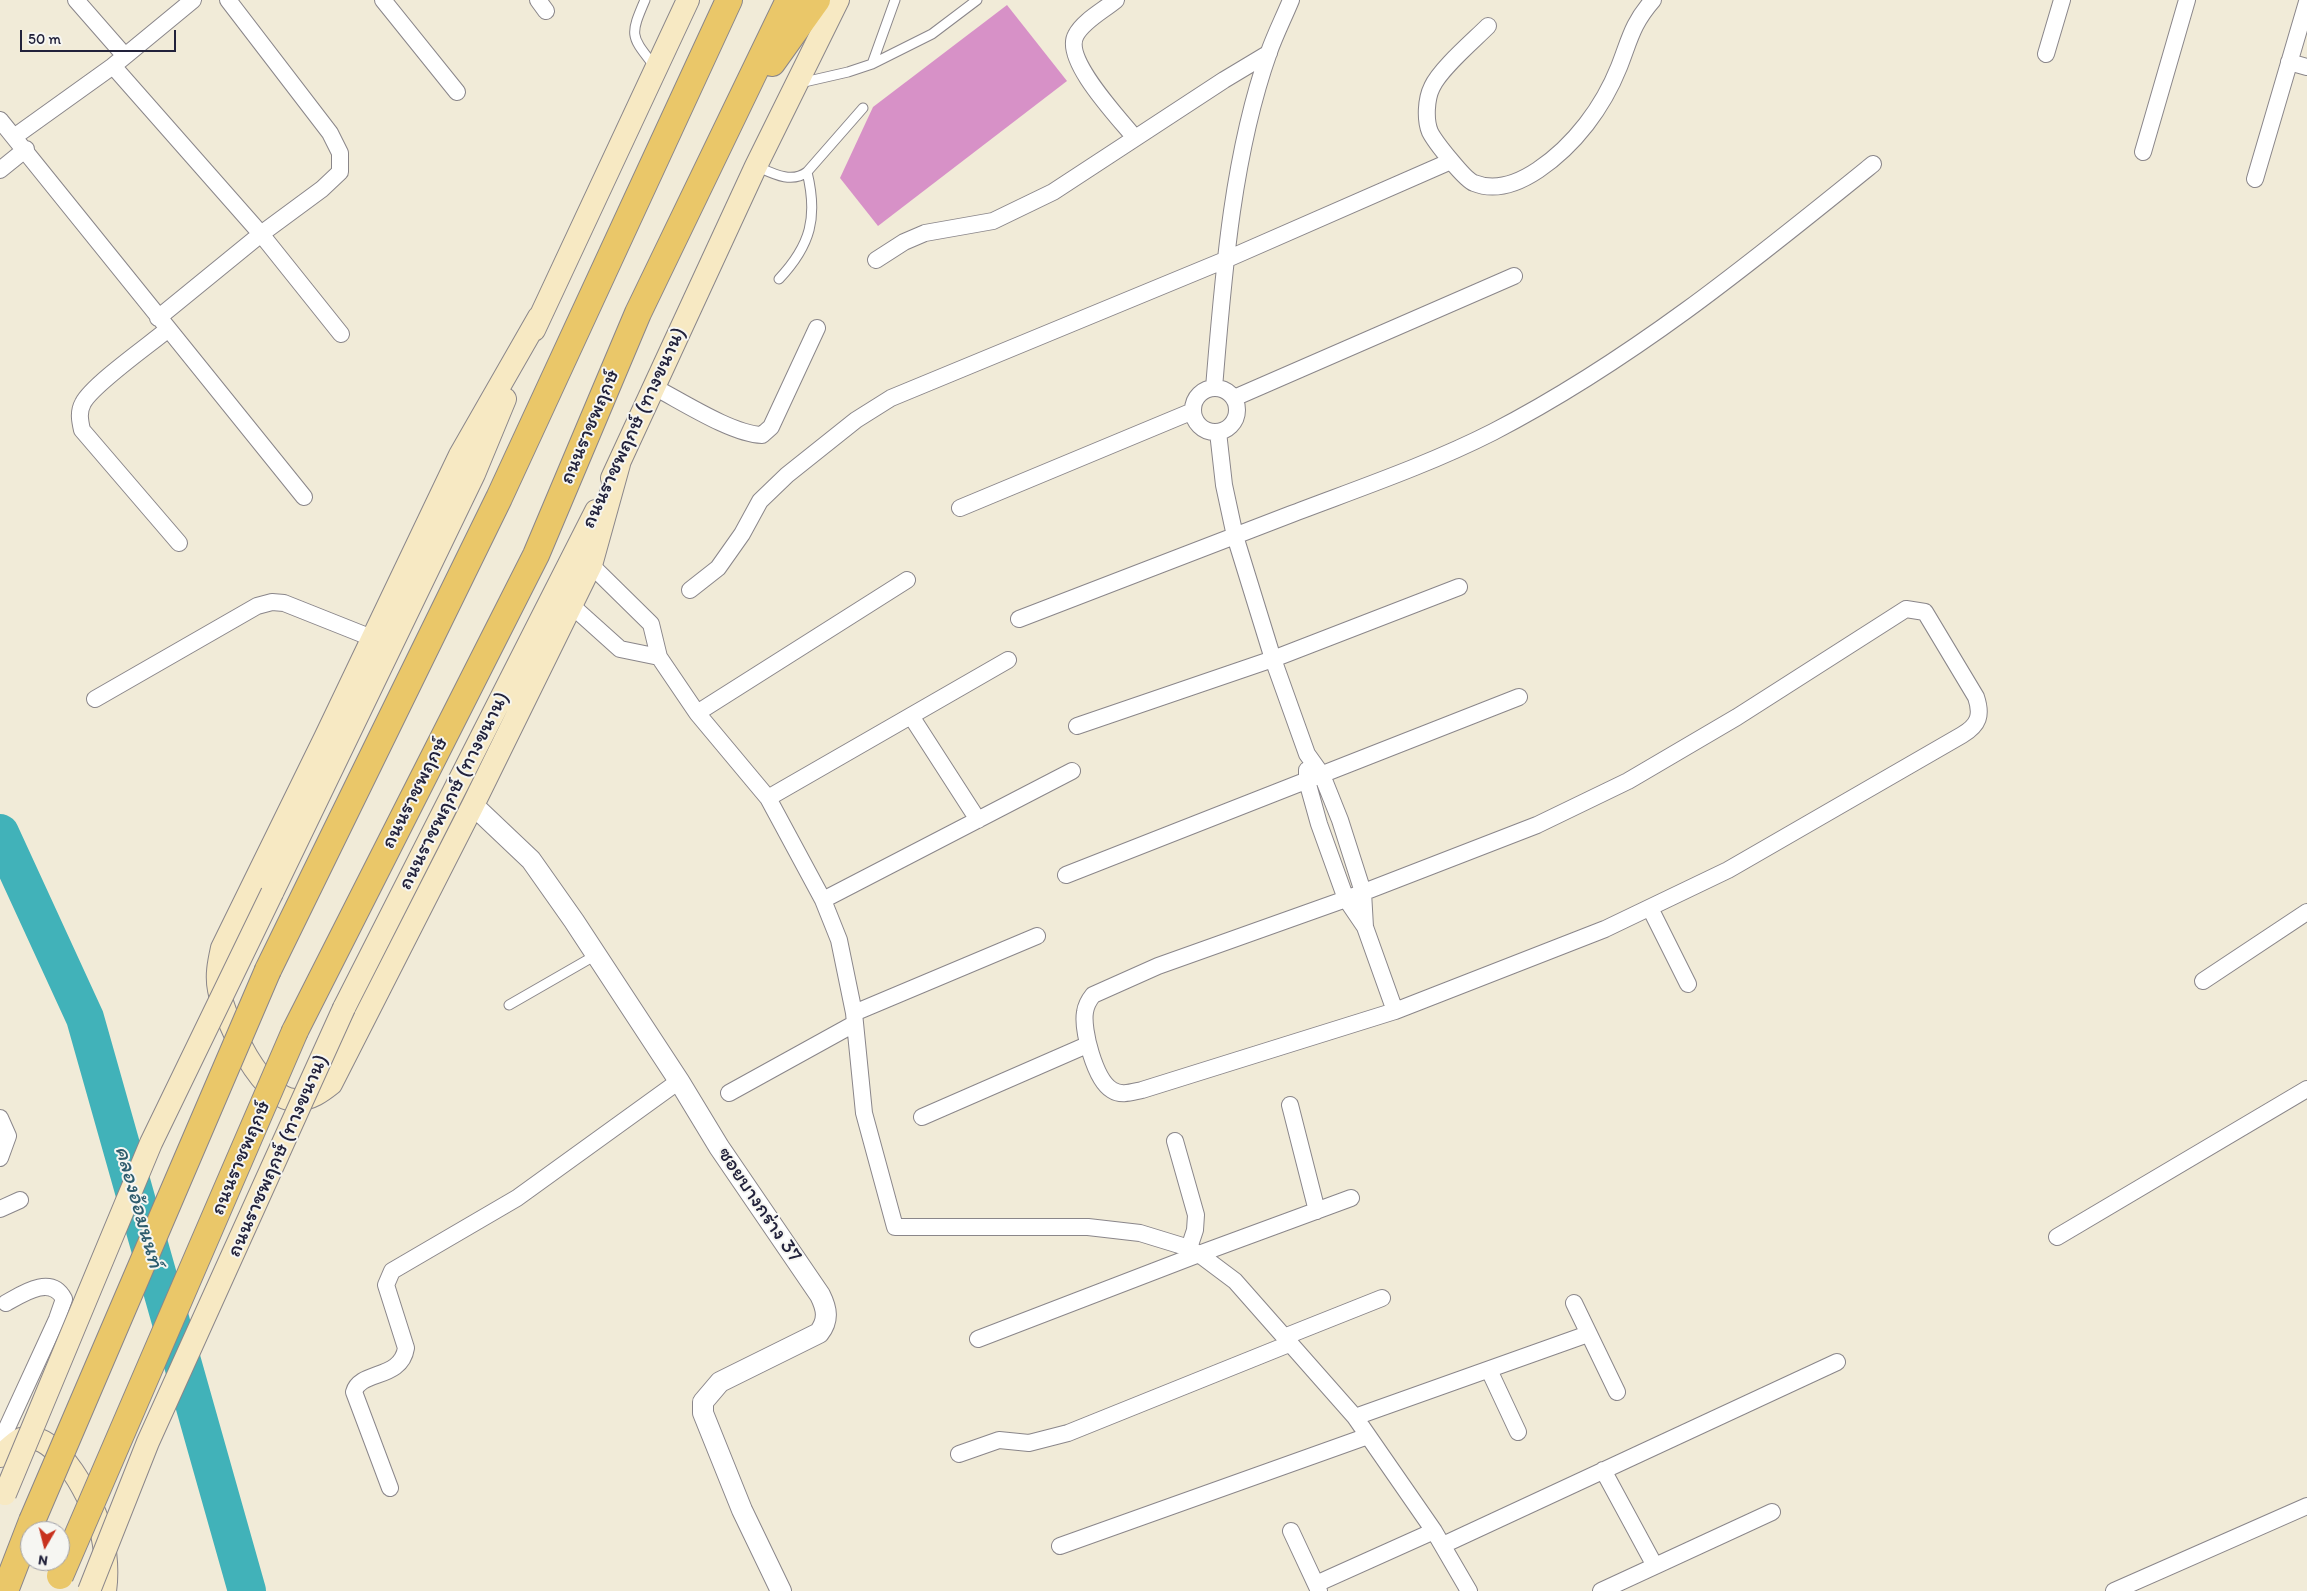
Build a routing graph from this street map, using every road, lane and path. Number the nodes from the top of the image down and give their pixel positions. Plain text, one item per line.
1 (76, 0) edge
2 (193, 0) edge
3 (228, 0) edge
4 (383, 0) edge
5 (645, 0) edge
6 (688, 0) edge
7 (711, 0) edge
8 (729, 0) edge
9 (789, 0) edge
10 (817, 0) edge
11 (838, 0) edge
12 (895, 0) edge
13 (977, 0) edge
14 (1116, 0) edge
15 (1291, 0) edge
16 (1653, 0) edge
17 (2062, 0) edge
18 (2187, 0) edge
19 (2307, 2) edge
20 (1488, 26) dead end
21 (1269, 53) junction
22 (2046, 54) dead end
23 (119, 61) junction
24 (2290, 62) junction
25 (872, 64) junction
26 (2307, 67) edge
27 (657, 70) junction
28 (797, 83) junction
29 (457, 92) dead end
30 (682, 102) junction
31 (862, 108) dead end
32 (0, 120) edge
33 (729, 124) junction
34 (14, 137) junction
35 (1134, 138) junction
36 (26, 149) junction
37 (2143, 152) dead end
38 (1451, 161) junction
39 (1872, 164) dead end
40 (756, 166) junction
41 (0, 170) edge
42 (807, 172) junction
43 (2255, 179) dead end
44 (261, 234) junction
45 (876, 260) dead end
46 (1225, 260) junction
47 (1514, 276) dead end
48 (779, 279) dead end
49 (539, 317) junction
50 (163, 324) junction
51 (817, 328) dead end
52 (341, 334) dead end
53 (654, 387) junction
54 (1214, 388) junction
55 (1234, 398) junction
56 (1193, 411) junction
57 (1218, 432) junction
58 (619, 464) junction
59 (304, 497) dead end
60 (960, 508) dead end
61 (1235, 536) junction
62 (179, 543) dead end
63 (591, 565) junction
64 (907, 580) dead end
65 (1459, 587) dead end
66 (690, 590) dead end
67 (571, 605) junction
68 (1019, 619) dead end
69 (372, 638) junction
70 (659, 657) junction
71 (1273, 659) junction
72 (1008, 660) dead end
73 (1519, 697) dead end
74 (95, 699) dead end
75 (697, 713) junction
76 (911, 716) junction
77 (1078, 726) dead end
78 (1072, 772) dead end
79 (1314, 778) junction
80 (768, 798) junction
81 (473, 805) junction
82 (978, 820) junction
83 (1066, 874) dead end
84 (1363, 892) junction
85 (1346, 899) junction
86 (823, 900) junction
87 (1650, 908) junction
88 (2307, 912) edge
89 (1365, 927) junction
90 (1037, 936) dead end
91 (596, 955) junction
92 (2203, 981) dead end
93 (1688, 984) dead end
94 (510, 1005) dead end
95 (1395, 1011) junction
96 (854, 1018) junction
97 (1087, 1045) junction
98 (679, 1082) junction
99 (2307, 1089) edge
100 (729, 1093) dead end
101 (1290, 1105) dead end
102 (922, 1117) dead end
103 (0, 1118) edge
104 (1175, 1141) dead end
105 (0, 1158) edge
106 (1352, 1198) dead end
107 (20, 1200) dead end
108 (0, 1208) edge
109 (1317, 1211) junction
110 (2057, 1237) dead end
111 (1194, 1251) junction
112 (1382, 1298) dead end
113 (1574, 1303) dead end
114 (6, 1304) dead end
115 (1588, 1334) junction
116 (978, 1339) dead end
117 (1286, 1341) junction
118 (1837, 1362) dead end
119 (1489, 1370) junction
120 (1617, 1392) dead end
121 (1355, 1417) junction
122 (1518, 1432) dead end
123 (1368, 1436) junction
124 (0, 1443) edge
125 (960, 1454) dead end
126 (0, 1456) edge
127 (1603, 1470) junction
128 (390, 1488) dead end
129 (2, 1501) edge
130 (2307, 1506) edge
131 (1772, 1512) dead end
132 (1291, 1530) dead end
133 (1434, 1531) junction
134 (1443, 1545) junction
135 (1060, 1546) dead end
136 (1655, 1566) junction
137 (57, 1584) edge
138 (1317, 1588) edge
139 (5, 1591) edge
140 (90, 1591) edge
141 (106, 1591) edge
142 (781, 1591) edge
143 (1469, 1591) edge
144 (1600, 1591) edge
145 (2114, 1591) edge

1 - 23 street
2 - 23 street
3 - 44 street
4 - 29 street
5 - 27 lane
6 - 27 main road
7 - 30 main road
8 - 30 main road
9 - 33 main road, ถนนราชพฤกษ์
10 - 33 main road
11 - 28 main road, ถนนราชพฤกษ์ (ทางขนาน)
12 - 25 lane
13 - 25 lane
14 - 35 street
15 - 21 street
16 - 38 street
17 - 22 street
18 - 37 street
19 - 24 street
20 - 38 street
21 - 35 street
21 - 46 street
23 - 34 street
23 - 44 street
24 - 26 street
24 - 43 street
25 - 28 lane
27 - 49 main road
28 - 40 main road, ถนนราชพฤกษ์ (ทางขนาน)
30 - 139 main road, bridge
31 - 42 lane
32 - 34 street
33 - 137 main road, ถนนราชพฤกษ์, bridge
34 - 36 street
35 - 45 street
36 - 41 street
36 - 50 street
38 - 46 street
39 - 61 street
40 - 42 lane
40 - 53 main road, ถนนราชพฤกษ์ (ทางขนาน)
42 - 48 lane
44 - 50 street
44 - 52 street
46 - 54 street
46 - 66 street
47 - 55 street
49 - 69 main road
49 - 129 main road, bridge
50 - 59 street
50 - 62 street
51 - 53 street
53 - 58 main road, ถนนราชพฤกษ์ (ทางขนาน)
54 - 55 street
54 - 56 street
55 - 57 street
56 - 57 street
56 - 60 street
57 - 61 street
58 - 63 main road
58 - 140 main road, ถนนราชพฤกษ์ (ทางขนาน), bridge
61 - 68 street
61 - 71 street
63 - 67 main road
63 - 70 street
64 - 75 street
65 - 71 street
67 - 70 street
67 - 81 main road
69 - 74 street
69 - 81 main road
70 - 75 street
71 - 77 street
71 - 79 street
72 - 76 street
73 - 79 street
75 - 80 street
76 - 80 street
76 - 82 street
78 - 82 street
79 - 83 street
79 - 84 street
79 - 85 street
80 - 86 street
81 - 91 street, ซอยบางกร่าง 37
82 - 86 street
84 - 85 street
84 - 87 street
84 - 89 street
85 - 89 street
85 - 97 street
86 - 96 street
87 - 93 street
87 - 95 street
88 - 92 street
89 - 95 street
90 - 96 street
91 - 94 lane
91 - 98 street, ซอยบางกร่าง 37
95 - 97 street
96 - 100 street
96 - 111 street
97 - 102 street
98 - 128 street
98 - 142 street, ซอยบางกร่าง 37
99 - 110 street
101 - 109 street
103 - 105 street
104 - 111 street
106 - 109 street
107 - 108 street
109 - 111 street
111 - 116 street
111 - 117 street
112 - 117 street
113 - 115 street
114 - 124 street
115 - 119 street
115 - 120 street
117 - 121 street
117 - 125 street
118 - 127 street
119 - 121 street
119 - 122 street
121 - 123 street
123 - 133 street
123 - 135 street
126 - 141 main road
127 - 134 street
127 - 136 street
130 - 145 street
131 - 136 street
132 - 138 street
133 - 134 street
133 - 138 street
134 - 143 street
136 - 144 street

